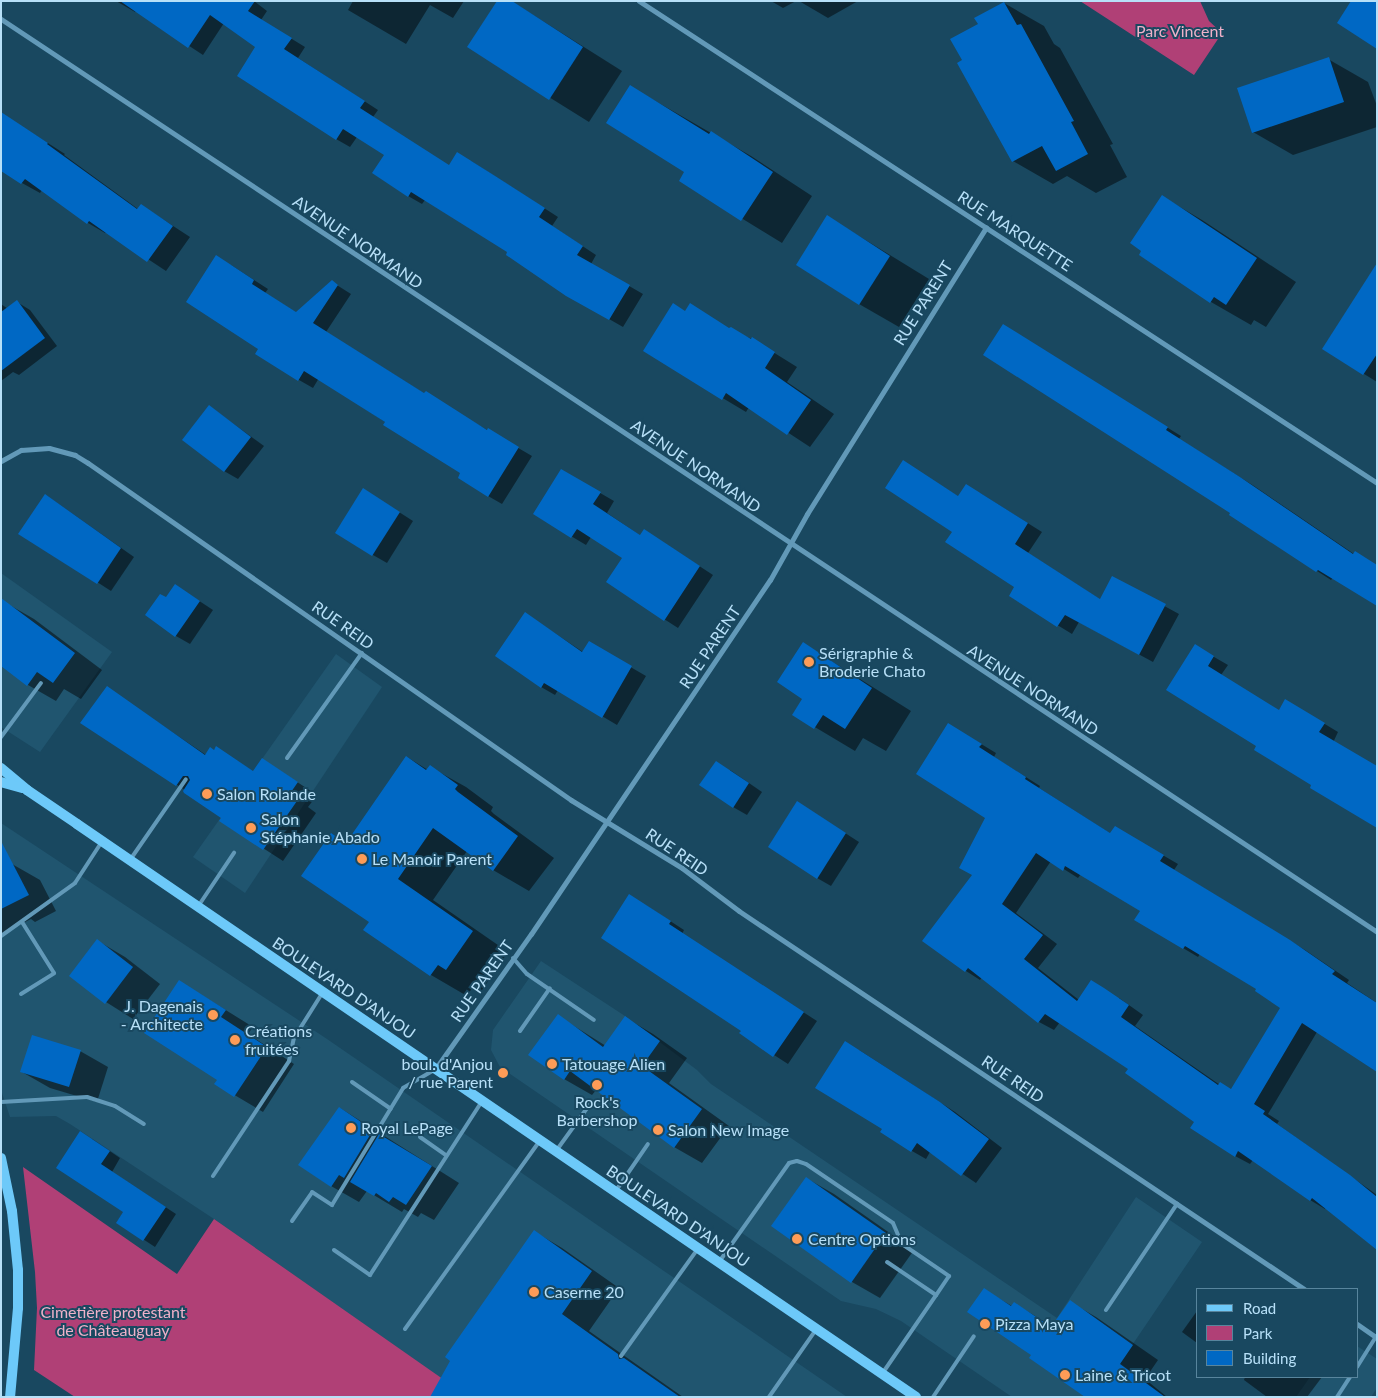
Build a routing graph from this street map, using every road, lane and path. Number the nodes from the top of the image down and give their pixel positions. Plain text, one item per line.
1 (639, 1) edge
2 (1, 19) edge
3 (986, 226) junction
4 (1, 461) edge
5 (1377, 474) edge
6 (1375, 482) edge
7 (790, 544) junction
8 (362, 653) junction
9 (41, 683) dead end
10 (1, 737) edge
11 (287, 758) dead end
12 (1, 768) edge
13 (186, 779) dead end
14 (1, 782) edge
15 (27, 790) junction
16 (607, 821) junction
17 (102, 841) junction
18 (234, 853) dead end
19 (130, 860) junction
20 (198, 906) junction
21 (22, 922) junction
22 (1377, 932) edge
23 (1, 936) edge
24 (513, 958) junction
25 (550, 988) junction
26 (323, 992) junction
27 (21, 994) dead end
28 (594, 1020) dead end
29 (520, 1031) dead end
30 (436, 1068) junction
31 (352, 1082) dead end
32 (482, 1101) junction
33 (1, 1102) edge
34 (590, 1104) dead end
35 (391, 1109) junction
36 (144, 1124) dead end
37 (420, 1137) dead end
38 (541, 1140) junction
39 (648, 1144) dead end
40 (556, 1150) junction
41 (446, 1155) junction
42 (1, 1158) edge
43 (213, 1176) dead end
44 (615, 1192) junction
45 (1177, 1204) junction
46 (292, 1221) dead end
47 (698, 1248) junction
48 (334, 1250) dead end
49 (719, 1262) junction
50 (887, 1262) dead end
51 (1303, 1288) edge
52 (936, 1294) junction
53 (1106, 1310) dead end
54 (1358, 1325) edge
55 (405, 1329) dead end
56 (816, 1329) junction
57 (974, 1336) dead end
58 (1376, 1337) edge
59 (621, 1356) dead end
60 (1358, 1365) edge
61 (882, 1374) junction
62 (1349, 1378) edge
63 (10, 1397) edge
64 (770, 1397) edge
65 (916, 1397) edge
66 (933, 1397) edge
67 (1337, 1397) edge

1 - 3 street, RUE MARQUETTE
2 - 7 street, AVENUE NORMAND
3 - 6 street, RUE MARQUETTE
3 - 7 street, RUE PARENT
4 - 8 street, RUE REID
5 - 6 street
7 - 16 street, RUE PARENT
7 - 22 street, AVENUE NORMAND
8 - 11 lane
8 - 16 street, RUE REID
9 - 10 lane
12 - 15 street, BOULEVARD D'ANJOU
13 - 19 lane
14 - 15 street, BOULEVARD D'ANJOU
15 - 17 street, BOULEVARD D'ANJOU
16 - 24 street, RUE PARENT
16 - 45 street, RUE REID
17 - 19 street, BOULEVARD D'ANJOU
17 - 21 lane
18 - 20 lane
19 - 20 street, BOULEVARD D'ANJOU
20 - 26 street, BOULEVARD D'ANJOU
21 - 23 lane
21 - 27 lane
24 - 25 lane
24 - 30 street, RUE PARENT
25 - 28 lane
25 - 29 lane
26 - 30 street, BOULEVARD D'ANJOU
26 - 43 lane
30 - 32 street, BOULEVARD D'ANJOU
30 - 35 lane
31 - 35 lane
32 - 38 street, BOULEVARD D'ANJOU
32 - 41 lane
33 - 36 lane
34 - 40 lane
35 - 46 lane
37 - 41 lane
38 - 40 street, BOULEVARD D'ANJOU
38 - 55 lane
39 - 44 lane
40 - 44 street, BOULEVARD D'ANJOU
41 - 48 lane
42 - 63 street
44 - 47 street, BOULEVARD D'ANJOU
45 - 51 street, RUE REID
45 - 53 lane
47 - 49 street, BOULEVARD D'ANJOU
47 - 59 lane
49 - 52 lane
49 - 56 street, BOULEVARD D'ANJOU
50 - 52 lane
52 - 61 lane
54 - 58 street
56 - 61 street, BOULEVARD D'ANJOU
56 - 64 lane
57 - 66 lane
58 - 60 lane
61 - 65 street, BOULEVARD D'ANJOU
62 - 67 lane

